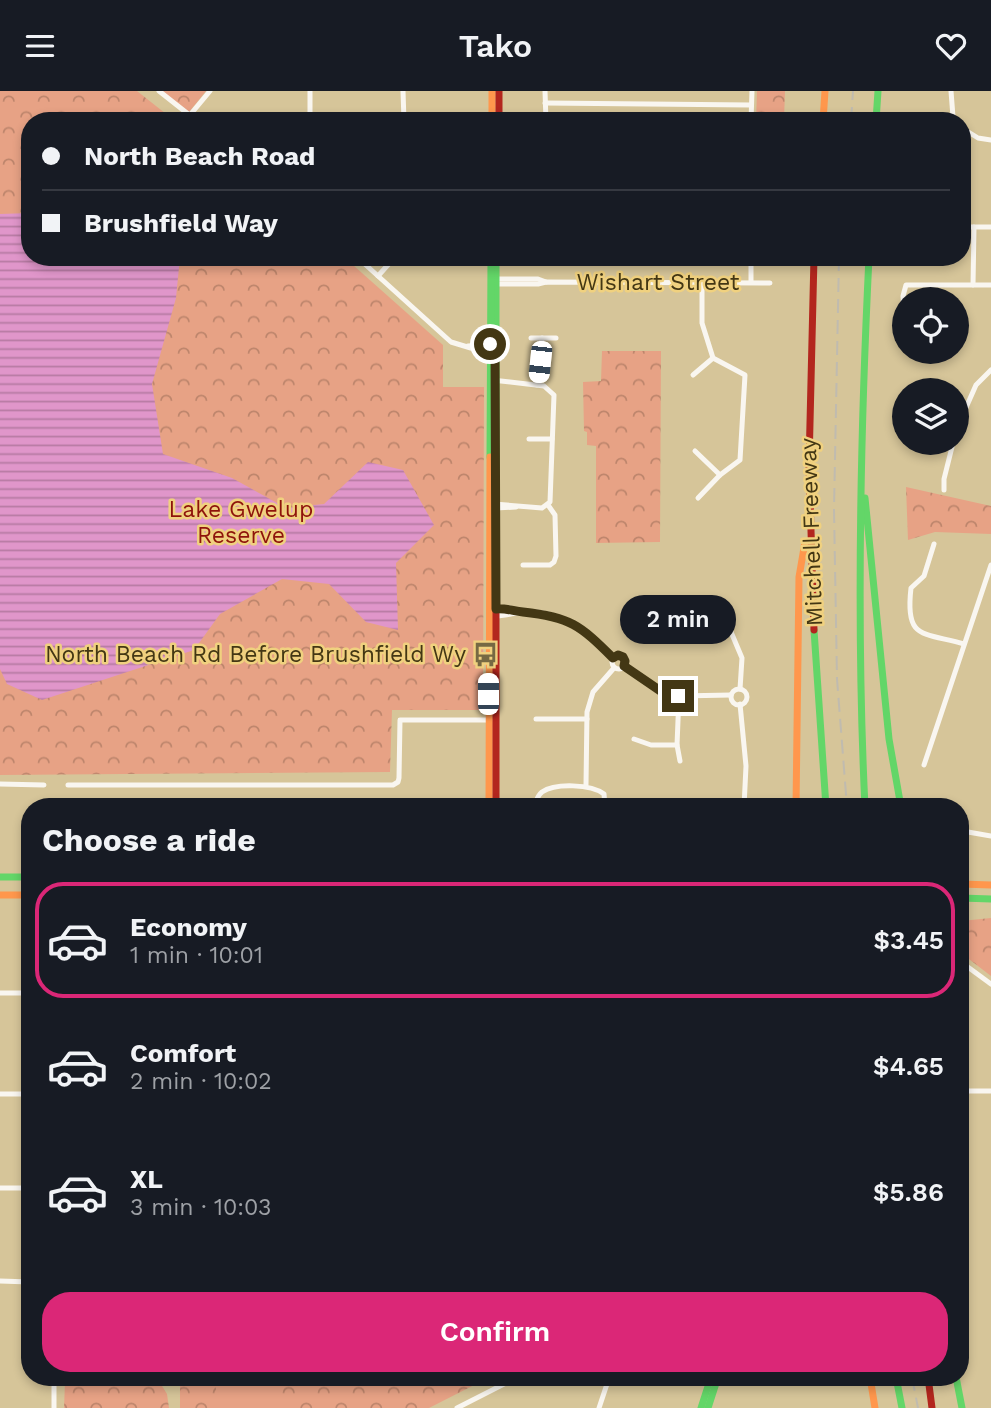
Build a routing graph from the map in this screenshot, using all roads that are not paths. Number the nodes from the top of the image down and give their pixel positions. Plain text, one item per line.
1 (159, 91) edge
2 (210, 91) edge
3 (310, 91) edge
4 (403, 91) edge
5 (492, 91) edge
6 (499, 91) edge
7 (545, 91) edge
8 (752, 91) edge
9 (825, 91) edge
10 (878, 91) edge
11 (951, 91) edge
12 (545, 103) junction
13 (751, 105) junction
14 (186, 112) edge
15 (192, 112) edge
16 (310, 112) edge
17 (404, 112) edge
18 (492, 112) edge
19 (499, 112) edge
20 (546, 112) edge
21 (751, 112) edge
22 (824, 112) edge
23 (877, 112) edge
24 (953, 112) edge
25 (971, 134) edge
26 (991, 140) edge
27 (974, 227) joint
28 (991, 227) edge
29 (367, 266) edge
30 (387, 266) edge
31 (493, 266) edge
32 (751, 266) edge
33 (814, 266) edge
34 (869, 266) edge
35 (378, 276) junction
36 (493, 282) junction
37 (751, 282) junction
38 (702, 283) junction
39 (770, 283) dead end
40 (973, 285) junction
41 (991, 285) edge
42 (905, 287) edge
43 (531, 338) dead end
44 (542, 338) junction
45 (556, 338) dead end
46 (492, 347) junction
47 (713, 358) junction
48 (991, 370) edge
49 (693, 375) dead end
50 (492, 380) junction
51 (537, 385) junction
52 (969, 401) edge
53 (528, 439) dead end
54 (552, 439) junction
55 (695, 451) dead end
56 (950, 455) edge
57 (861, 456) junction
58 (720, 475) junction
59 (944, 490) dead end
60 (698, 498) dead end
61 (548, 505) junction
62 (492, 506) junction
63 (809, 519) junction
64 (934, 544) dead end
65 (523, 565) dead end
66 (991, 565) edge
67 (492, 612) junction
68 (686, 619) dead end
69 (964, 644) junction
70 (613, 658) junction
71 (624, 666) junction
72 (614, 668) junction
73 (740, 689) junction
74 (731, 695) junction
75 (678, 696) junction
76 (740, 704) junction
77 (536, 719) dead end
78 (587, 719) junction
79 (492, 720) junction
80 (635, 739) dead end
81 (677, 745) junction
82 (680, 761) dead end
83 (924, 765) dead end
84 (398, 782) junction
85 (0, 784) edge
86 (44, 785) dead end
87 (68, 785) dead end
88 (586, 785) junction
89 (405, 788) dead end
90 (489, 798) edge
91 (496, 798) edge
92 (537, 798) edge
93 (604, 798) edge
94 (744, 798) edge
95 (796, 798) edge
96 (825, 798) edge
97 (865, 798) edge
98 (899, 798) edge
99 (969, 832) edge
100 (990, 834) edge
101 (0, 877) edge
102 (21, 877) edge
103 (969, 884) edge
104 (991, 885) edge
105 (0, 895) edge
106 (21, 895) edge
107 (969, 898) edge
108 (991, 899) edge
109 (969, 968) edge
110 (991, 984) edge
111 (0, 993) edge
112 (21, 993) edge
113 (969, 1091) edge
114 (991, 1091) edge
115 (0, 1094) edge
116 (21, 1094) edge
117 (0, 1188) edge
118 (21, 1188) edge
119 (0, 1281) edge
120 (21, 1282) edge
121 (54, 1386) edge
122 (499, 1386) edge
123 (605, 1386) edge
124 (708, 1386) edge
125 (715, 1386) edge
126 (871, 1386) edge
127 (898, 1386) edge
128 (929, 1386) edge
129 (958, 1386) edge
130 (54, 1408) edge
131 (460, 1408) edge
132 (599, 1408) edge
133 (701, 1408) edge
134 (708, 1408) edge
135 (875, 1408) edge
136 (902, 1408) edge
137 (932, 1408) edge
138 (962, 1408) edge

1 - 14 street
2 - 15 street
3 - 16 street
4 - 17 street
5 - 18 main road
6 - 19 main road
7 - 12 street
8 - 13 street
9 - 22 main road
10 - 23 main road
11 - 24 street
12 - 13 street
12 - 20 street
13 - 21 street
25 - 26 street
27 - 28 street
27 - 40 street
29 - 35 street
30 - 35 street
31 - 36 main road
32 - 37 street
33 - 63 main road, Mitchell Freeway
34 - 57 main road, Mitchell Freeway
35 - 46 street
36 - 38 street, Wishart Street
36 - 46 main road
37 - 38 street, Wishart Street
37 - 39 street, Wishart Street
38 - 47 street
40 - 41 street
40 - 42 street
43 - 44 street
44 - 45 street
44 - 51 street
46 - 50 main road
47 - 49 street
47 - 58 street
48 - 52 street
50 - 51 street
50 - 62 main road
51 - 54 street
53 - 54 street
54 - 61 street
55 - 58 street
56 - 59 street
57 - 97 main road, Mitchell Freeway
57 - 98 main road
58 - 60 street
61 - 62 street
61 - 65 street
62 - 67 main road
63 - 95 main road
63 - 96 main road, Mitchell Freeway
64 - 69 street
66 - 69 street
67 - 70 street
67 - 79 main road
68 - 73 street
69 - 83 street
70 - 71 street
70 - 72 street
71 - 72 street
71 - 75 street
72 - 78 street
73 - 74 street
73 - 76 street
74 - 75 street
74 - 76 street
75 - 81 street
76 - 94 street
77 - 78 street
78 - 88 street
79 - 84 street
79 - 90 main road
79 - 91 main road
80 - 81 street
81 - 82 street
84 - 87 street
84 - 89 street
85 - 86 street
88 - 92 street
88 - 93 street
99 - 100 street
101 - 102 main road
103 - 104 main road
105 - 106 main road
107 - 108 main road
109 - 110 street
111 - 112 street
113 - 114 street
115 - 116 street
117 - 118 street
119 - 120 street
121 - 130 street
122 - 131 street
123 - 132 street
124 - 133 main road
125 - 134 main road
126 - 135 main road
127 - 136 main road
128 - 137 main road
129 - 138 main road

